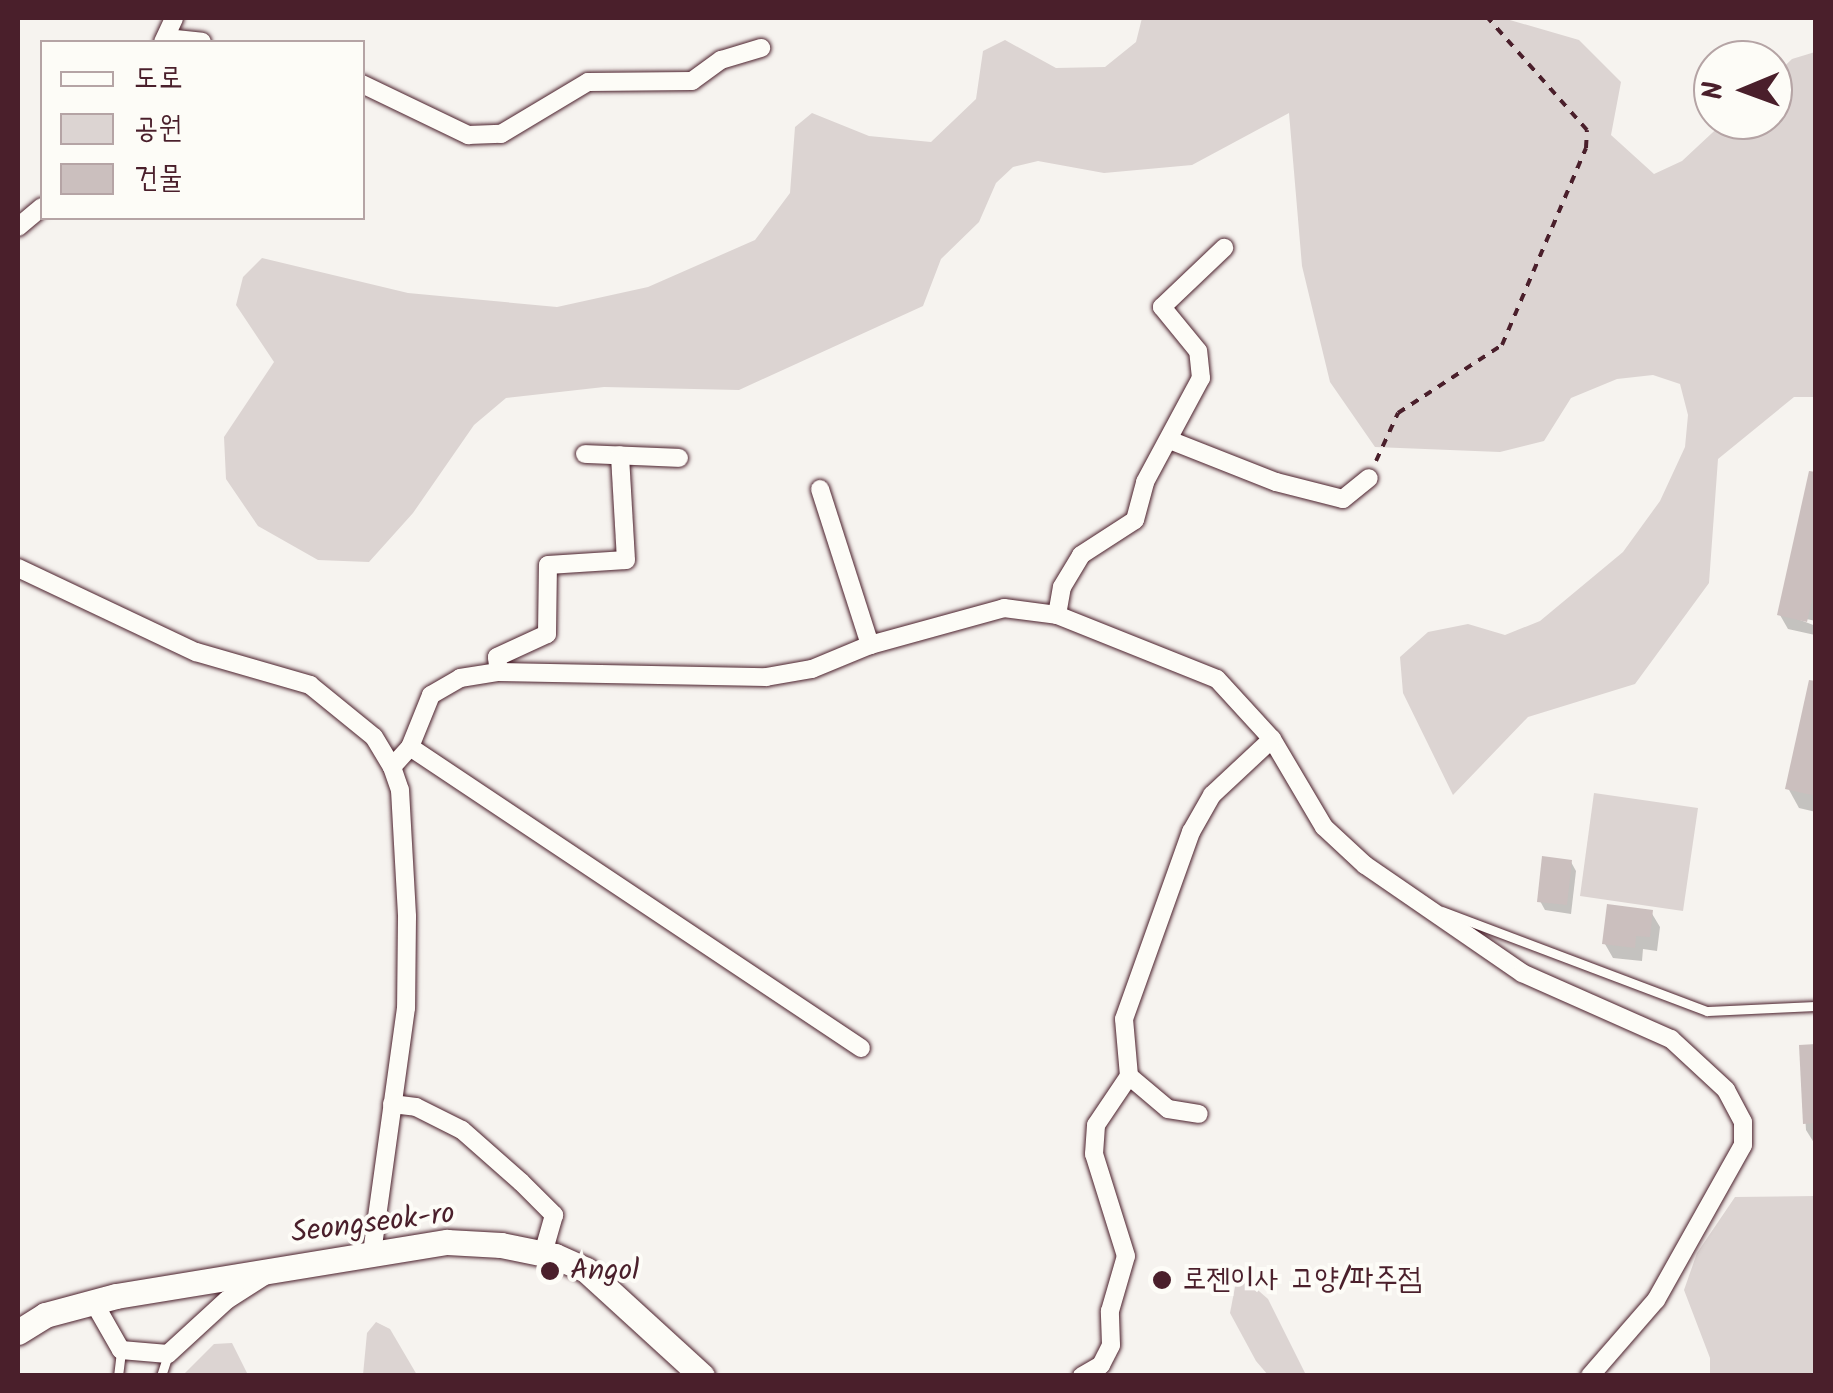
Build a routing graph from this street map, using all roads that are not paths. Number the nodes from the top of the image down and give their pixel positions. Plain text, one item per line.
1 (174, 18) edge
2 (165, 40) edge
3 (761, 48) dead end
4 (365, 85) edge
5 (40, 209) edge
6 (18, 227) edge
7 (1224, 248) dead end
8 (1172, 441) junction
9 (585, 454) dead end
10 (620, 454) junction
11 (679, 458) dead end
12 (1369, 478) road end
13 (820, 489) dead end
14 (18, 568) edge
15 (1056, 614) junction
16 (870, 645) junction
17 (500, 672) junction
18 (1272, 740) junction
19 (410, 747) junction
20 (392, 767) junction
21 (1439, 911) junction
22 (1816, 1006) edge
23 (861, 1048) dead end
24 (1129, 1076) junction
25 (392, 1104) junction
26 (1199, 1114) dead end
27 (543, 1253) junction
28 (372, 1254) junction
29 (274, 1270) junction
30 (93, 1300) junction
31 (18, 1332) edge
32 (121, 1350) junction
33 (168, 1354) junction
34 (118, 1376) edge
35 (161, 1376) edge
36 (702, 1376) edge
37 (1082, 1376) edge
38 (1590, 1376) edge

1 - 2 street
3 - 4 street
5 - 6 street
7 - 8 street
8 - 12 street
8 - 15 street
9 - 10 street
10 - 11 street
10 - 17 street
13 - 16 street
14 - 20 street
15 - 16 street
15 - 18 street
16 - 17 street
17 - 19 street
18 - 21 street
18 - 24 street
19 - 20 street
19 - 23 street
20 - 25 street
21 - 22 lane
21 - 38 street
24 - 26 street
24 - 37 street
25 - 27 street
25 - 28 street
27 - 28 street, Seongseok-ro
27 - 36 street, Seongseok-ro
28 - 29 street, Seongseok-ro
29 - 30 street, Seongseok-ro
29 - 33 street
30 - 31 street, Seongseok-ro
30 - 32 street
32 - 33 street
32 - 34 lane
33 - 35 lane

